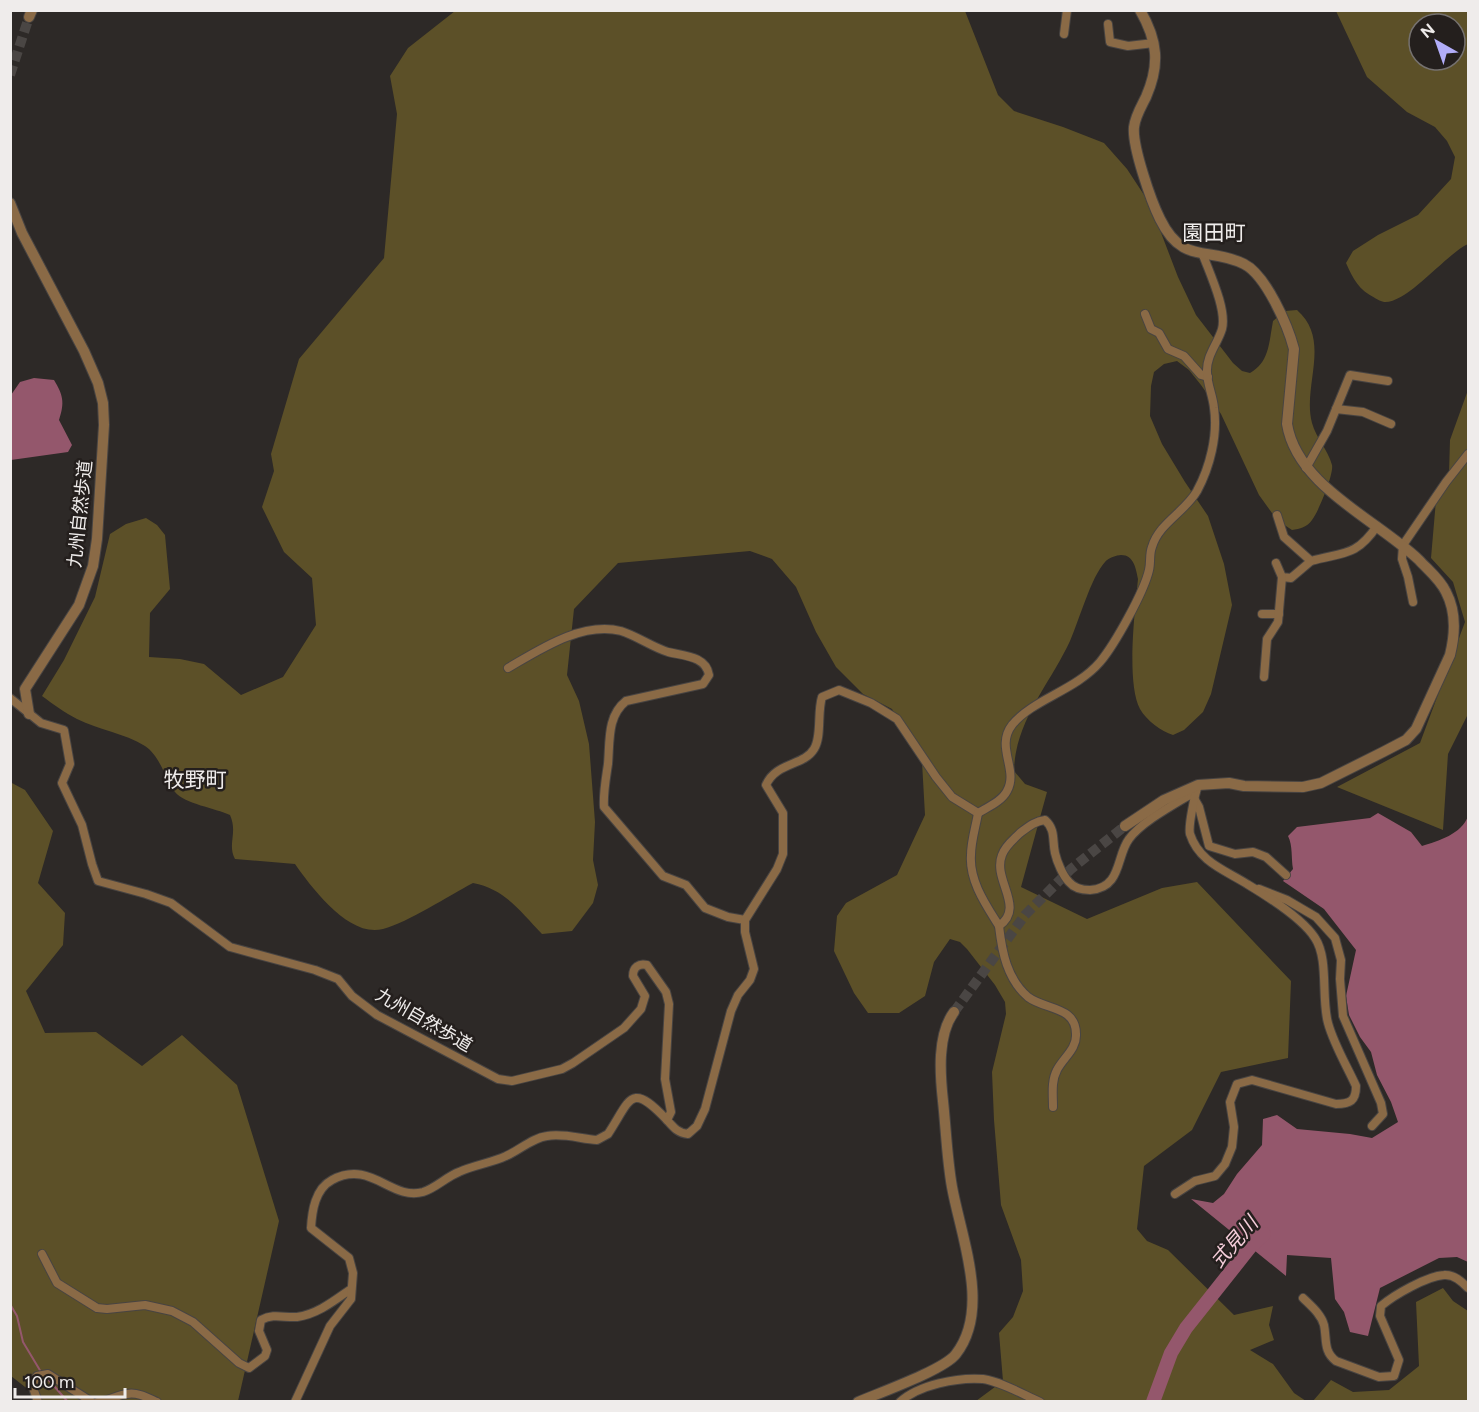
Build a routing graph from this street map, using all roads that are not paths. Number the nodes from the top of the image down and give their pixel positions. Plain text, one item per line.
1 (1067, 10) edge
2 (1140, 10) edge
3 (1108, 24) dead end
4 (1064, 34) dead end
5 (1154, 43) junction
6 (10, 203) edge
7 (1203, 255) junction
8 (1145, 314) dead end
9 (1208, 377) junction
10 (1388, 381) dead end
11 (1336, 409) junction
12 (1391, 424) dead end
13 (1468, 454) edge
14 (1306, 468) junction
15 (1277, 515) dead end
16 (1377, 526) junction
17 (1402, 545) junction
18 (1311, 561) junction
19 (1276, 563) dead end
20 (1282, 577) junction
21 (1413, 602) dead end
22 (1262, 614) dead end
23 (1279, 614) junction
24 (508, 668) dead end
25 (1264, 677) dead end
26 (10, 698) edge
27 (29, 714) junction
28 (1196, 792) junction
29 (978, 813) junction
30 (1125, 826) tunnel mouth
31 (1286, 875) dead end
32 (1252, 887) junction
33 (745, 920) junction
34 (999, 926) junction
35 (954, 1012) tunnel mouth
36 (1053, 1107) dead end
37 (667, 1120) junction
38 (1372, 1126) dead end
39 (1175, 1194) dead end
40 (42, 1254) dead end
41 (1468, 1288) edge
42 (351, 1289) junction
43 (1302, 1298) dead end
44 (38, 1401) edge
45 (92, 1401) edge
46 (98, 1401) edge
47 (157, 1401) edge
48 (295, 1401) edge
49 (858, 1401) edge
50 (900, 1401) edge
51 (1040, 1401) edge

1 - 4 street
2 - 5 street
3 - 5 street
5 - 7 street
6 - 27 street, 九州自然歩道
7 - 9 street
7 - 14 street
8 - 9 street
9 - 29 street
10 - 11 street
11 - 12 street
11 - 14 street
13 - 17 street
14 - 16 street
15 - 18 street
16 - 17 street
16 - 18 street
17 - 21 street
17 - 28 street
18 - 20 street
19 - 20 street
20 - 23 street
22 - 23 street
23 - 25 street
24 - 33 street
26 - 27 street
27 - 37 street, 九州自然歩道
28 - 30 street
28 - 31 street
28 - 32 street
28 - 34 street
29 - 33 street
29 - 34 street
32 - 38 street
32 - 39 street
33 - 37 street
34 - 36 street
35 - 49 street
37 - 42 street
40 - 42 street
41 - 43 street
42 - 48 street
44 - 45 street
46 - 47 street
50 - 51 street

